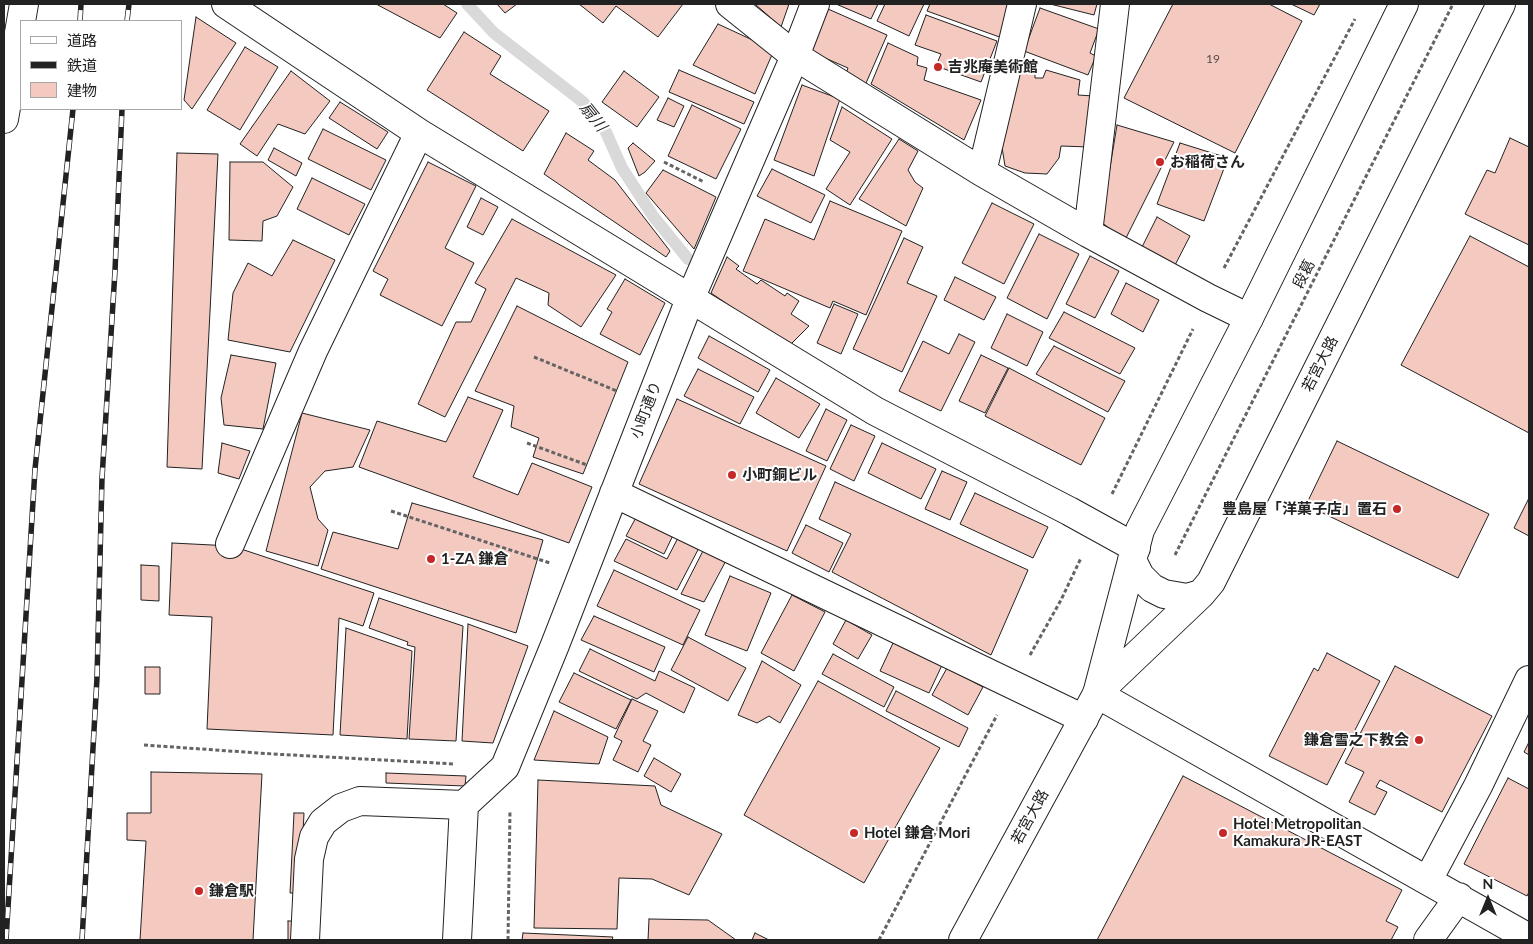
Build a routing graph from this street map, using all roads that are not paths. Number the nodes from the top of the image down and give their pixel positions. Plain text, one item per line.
1 (24, 4) edge
2 (226, 4) edge
3 (730, 4) edge
4 (815, 4) edge
5 (1022, 4) edge
6 (1115, 4) edge
7 (1404, 4) edge
8 (1501, 4) edge
9 (21, 20) edge
10 (20, 27) edge
11 (795, 56) junction
12 (4, 119) edge
13 (419, 133) junction
14 (982, 172) junction
15 (1088, 233) junction
16 (690, 299) junction
17 (1250, 318) junction
18 (617, 485) junction
19 (230, 544) dead end
20 (1134, 554) junction
21 (1202, 594) junction
22 (1529, 680) edge
23 (1097, 694) junction
24 (1084, 719) junction
25 (464, 805) junction
26 (1428, 880) junction
27 (1459, 897) junction
28 (1529, 938) edge
29 (305, 940) edge
30 (457, 940) edge
31 (963, 940) edge
32 (1428, 940) edge

1 - 9 street
2 - 13 street
3 - 11 street
4 - 11 street, 小町通り
5 - 14 street
6 - 15 street
7 - 17 street, 若宮大路
8 - 21 street, 若宮大路
10 - 12 street
11 - 14 street
11 - 16 street, 小町通り
13 - 16 street
13 - 19 street
14 - 15 street
15 - 17 street
16 - 18 street, 小町通り
16 - 20 street
17 - 20 street, 若宮大路
18 - 24 street
18 - 25 street, 小町通り
20 - 21 street
20 - 23 street, 若宮大路
21 - 23 street, 若宮大路
22 - 26 street
23 - 24 street, 若宮大路
23 - 26 street
24 - 31 street, 若宮大路
25 - 29 street
25 - 30 street
26 - 27 street
27 - 28 street
27 - 32 street

